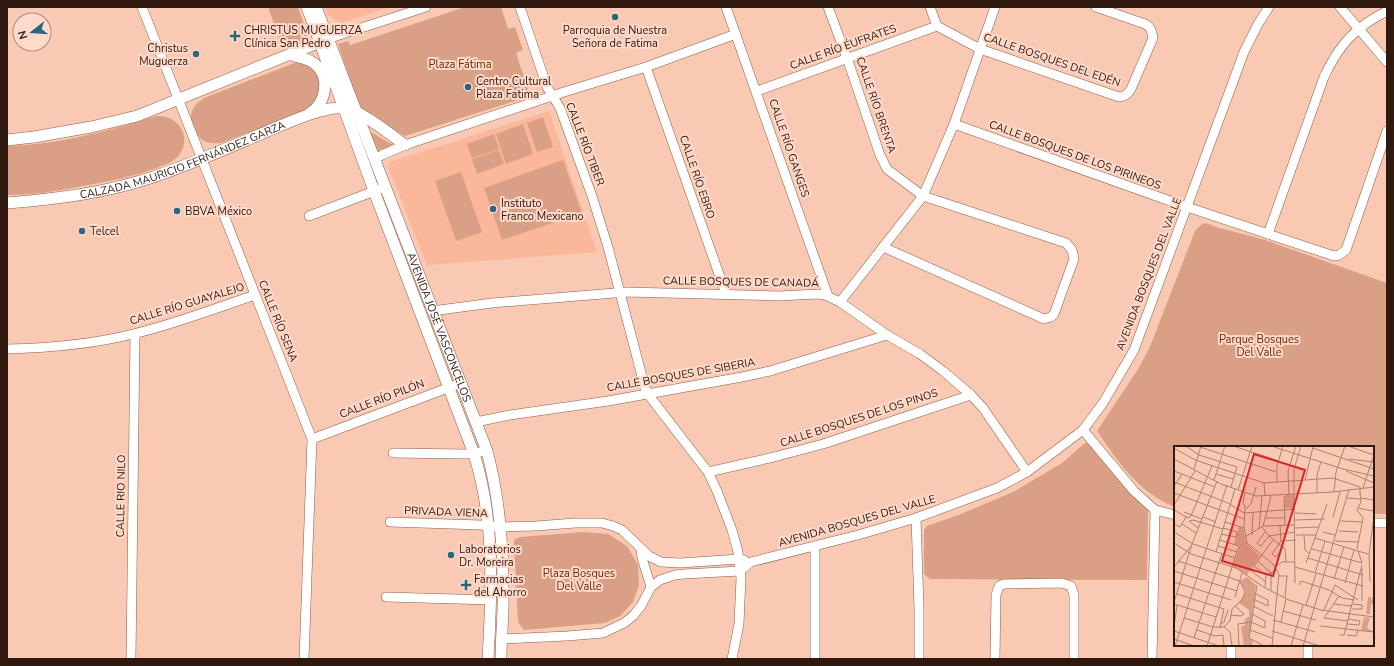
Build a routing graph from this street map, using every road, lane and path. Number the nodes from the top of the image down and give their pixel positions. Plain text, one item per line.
1 (142, 7) edge
2 (307, 7) edge
3 (316, 7) edge
4 (426, 7) edge
5 (520, 7) edge
6 (726, 7) edge
7 (828, 7) edge
8 (930, 7) edge
9 (995, 7) edge
10 (1096, 7) edge
11 (1269, 7) edge
12 (1340, 7) edge
13 (1387, 12) edge
14 (937, 26) junction
15 (1358, 29) junction
16 (736, 34) junction
17 (324, 41) junction
18 (980, 49) junction
19 (291, 55) junction
20 (848, 58) junction
21 (1387, 62) edge
22 (646, 67) junction
23 (757, 91) junction
24 (554, 96) junction
25 (179, 99) junction
26 (344, 108) junction
27 (356, 112) junction
28 (306, 116) junction
29 (954, 124) junction
30 (1387, 131) edge
31 (7, 140) edge
32 (405, 145) junction
33 (202, 158) junction
34 (374, 160) junction
35 (385, 187) junction
36 (374, 191) junction
37 (923, 196) junction
38 (7, 203) edge
39 (1187, 207) junction
40 (309, 216) dead end
41 (1268, 234) junction
42 (883, 247) junction
43 (619, 293) junction
44 (726, 294) junction
45 (255, 295) junction
46 (828, 296) junction
47 (840, 302) junction
48 (432, 311) junction
49 (135, 334) junction
50 (888, 335) junction
51 (7, 349) edge
52 (461, 383) junction
53 (448, 388) junction
54 (648, 393) junction
55 (970, 395) junction
56 (476, 422) junction
57 (1083, 430) junction
58 (312, 439) junction
59 (487, 452) junction
60 (393, 454) dead end
61 (474, 454) junction
62 (708, 472) junction
63 (1027, 472) junction
64 (1155, 510) junction
65 (1174, 515) edge
66 (916, 518) junction
67 (390, 522) dead end
68 (1374, 523) edge
69 (1387, 523) edge
70 (487, 526) junction
71 (501, 527) junction
72 (815, 546) junction
73 (641, 549) junction
74 (739, 559) junction
75 (751, 562) junction
76 (740, 571) junction
77 (651, 587) junction
78 (386, 597) dead end
79 (492, 600) junction
80 (501, 639) junction
81 (1231, 646) edge
82 (1308, 646) edge
83 (131, 659) edge
84 (304, 659) edge
85 (488, 659) edge
86 (501, 659) edge
87 (732, 659) edge
88 (815, 659) edge
89 (919, 659) edge
90 (995, 659) edge
91 (1074, 659) edge
92 (1152, 659) edge
93 (1231, 659) edge
94 (1308, 659) edge

1 - 25 street, CALLE RÍO SENA
2 - 17 main road, AVENIDA JOSÉ VASCONCELOS
3 - 17 main road, AVENIDA JOSÉ VASCONCELOS
4 - 17 street
5 - 24 street, CALLE RÍO TIBER
6 - 16 street, CALLE RÍO GANGES
7 - 20 street, CALLE RÍO BRENTA
8 - 14 street
9 - 18 street
10 - 18 street, CALLE BOSQUES DEL EDÉN
11 - 39 street, AVENIDA BOSQUES DEL VALLE
12 - 15 street
13 - 15 street
14 - 18 street, CALLE BOSQUES DEL EDÉN
14 - 20 street, CALLE RÍO ÉUFRATES
15 - 21 street
15 - 41 street
16 - 22 street
16 - 23 street, CALLE RÍO GANGES
17 - 19 main road
17 - 26 main road, AVENIDA JOSÉ VASCONCELOS
17 - 27 main road, AVENIDA JOSÉ VASCONCELOS
18 - 29 street
19 - 25 main road
19 - 28 main road
20 - 23 street, CALLE RÍO ÉUFRATES
20 - 37 street, CALLE RÍO BRENTA
22 - 24 street
22 - 44 street, CALLE RÍO EBRO
23 - 46 street, CALLE RÍO GANGES
24 - 32 street
24 - 43 street, CALLE RÍO TIBER
25 - 31 main road
25 - 33 street, CALLE RÍO SENA
26 - 27 main road, CALZADA MAURICIO FERNÁNDEZ GARZA
26 - 28 main road, CALZADA MAURICIO FERNÁNDEZ GARZA
26 - 36 main road, AVENIDA JOSÉ VASCONCELOS
27 - 32 main road, CALZADA MAURICIO FERNÁNDEZ GARZA
27 - 34 main road, AVENIDA JOSÉ VASCONCELOS
28 - 33 main road, CALZADA MAURICIO FERNÁNDEZ GARZA
29 - 37 street
29 - 39 street, CALLE BOSQUES DE LOS PIRINEOS
30 - 41 street, CALLE BOSQUES DE LOS PIRINEOS
32 - 34 street
33 - 38 main road, CALZADA MAURICIO FERNÁNDEZ GARZA
33 - 45 street, CALLE RÍO SENA
34 - 35 main road, AVENIDA JOSÉ VASCONCELOS
35 - 36 street
35 - 48 main road, AVENIDA JOSÉ VASCONCELOS
36 - 40 street
36 - 53 main road, AVENIDA JOSÉ VASCONCELOS
37 - 42 street
37 - 42 street, CALLE RÍO BRENTA
39 - 41 street, CALLE BOSQUES DE LOS PIRINEOS
39 - 57 street, AVENIDA BOSQUES DEL VALLE
42 - 47 street
43 - 44 street, CALLE BOSQUES DE CANADÁ
43 - 48 street, CALLE BOSQUES DE CANADÁ
43 - 54 street, CALLE RÍO TIBER
44 - 46 street, CALLE BOSQUES DE CANADÁ
45 - 49 street, CALLE RÍO GUAYALEJO
45 - 58 street, CALLE RÍO SENA
46 - 47 street, CALLE BOSQUES DE CANADÁ
47 - 50 street, CALLE BOSQUES DE CANADÁ
48 - 52 main road, AVENIDA JOSÉ VASCONCELOS
49 - 51 street, CALLE RÍO GUAYALEJO
49 - 83 street, CALLE RIO NILO
50 - 54 street, CALLE BOSQUES DE SIBERIA
50 - 55 street, CALLE BOSQUES DE CANADÁ
52 - 53 street, CALLE RÍO PILÓN
52 - 56 main road, AVENIDA JOSÉ VASCONCELOS
53 - 58 street, CALLE RÍO PILÓN
53 - 61 main road, AVENIDA JOSÉ VASCONCELOS
54 - 56 street, CALLE BOSQUES DE SIBERIA
54 - 62 street, CALLE RÍO TIBER
55 - 62 street, CALLE BOSQUES DE LOS PINOS
55 - 63 street, CALLE BOSQUES DE CANADÁ
56 - 59 main road, AVENIDA JOSÉ VASCONCELOS
57 - 63 street, AVENIDA BOSQUES DEL VALLE
57 - 64 street
58 - 84 street, CALLE RÍO SENA
59 - 61 street
59 - 71 main road, AVENIDA JOSÉ VASCONCELOS
60 - 61 street
61 - 70 main road, AVENIDA JOSÉ VASCONCELOS
62 - 74 street, CALLE RÍO TIBER
63 - 66 street, AVENIDA BOSQUES DEL VALLE
64 - 65 street
64 - 92 street
66 - 72 street, AVENIDA BOSQUES DEL VALLE
66 - 89 street
67 - 70 street, PRIVADA VIENA
68 - 69 street
70 - 71 street, PRIVADA VIENA
70 - 79 main road, AVENIDA JOSÉ VASCONCELOS
71 - 73 street, AVENIDA BOSQUES DEL VALLE
71 - 80 main road, AVENIDA JOSÉ VASCONCELOS
72 - 75 street, AVENIDA BOSQUES DEL VALLE
72 - 88 street
73 - 74 street, AVENIDA BOSQUES DEL VALLE
73 - 77 street
74 - 75 street, AVENIDA BOSQUES DEL VALLE
74 - 76 street, CALLE RÍO TIBER
75 - 76 street, AVENIDA BOSQUES DEL VALLE
76 - 77 street
76 - 87 street, CALLE RÍO TIBER
77 - 80 street
78 - 79 street
79 - 80 main road
79 - 85 main road, AVENIDA JOSÉ VASCONCELOS
80 - 86 main road, AVENIDA JOSÉ VASCONCELOS
81 - 93 street
82 - 94 street
90 - 91 street

